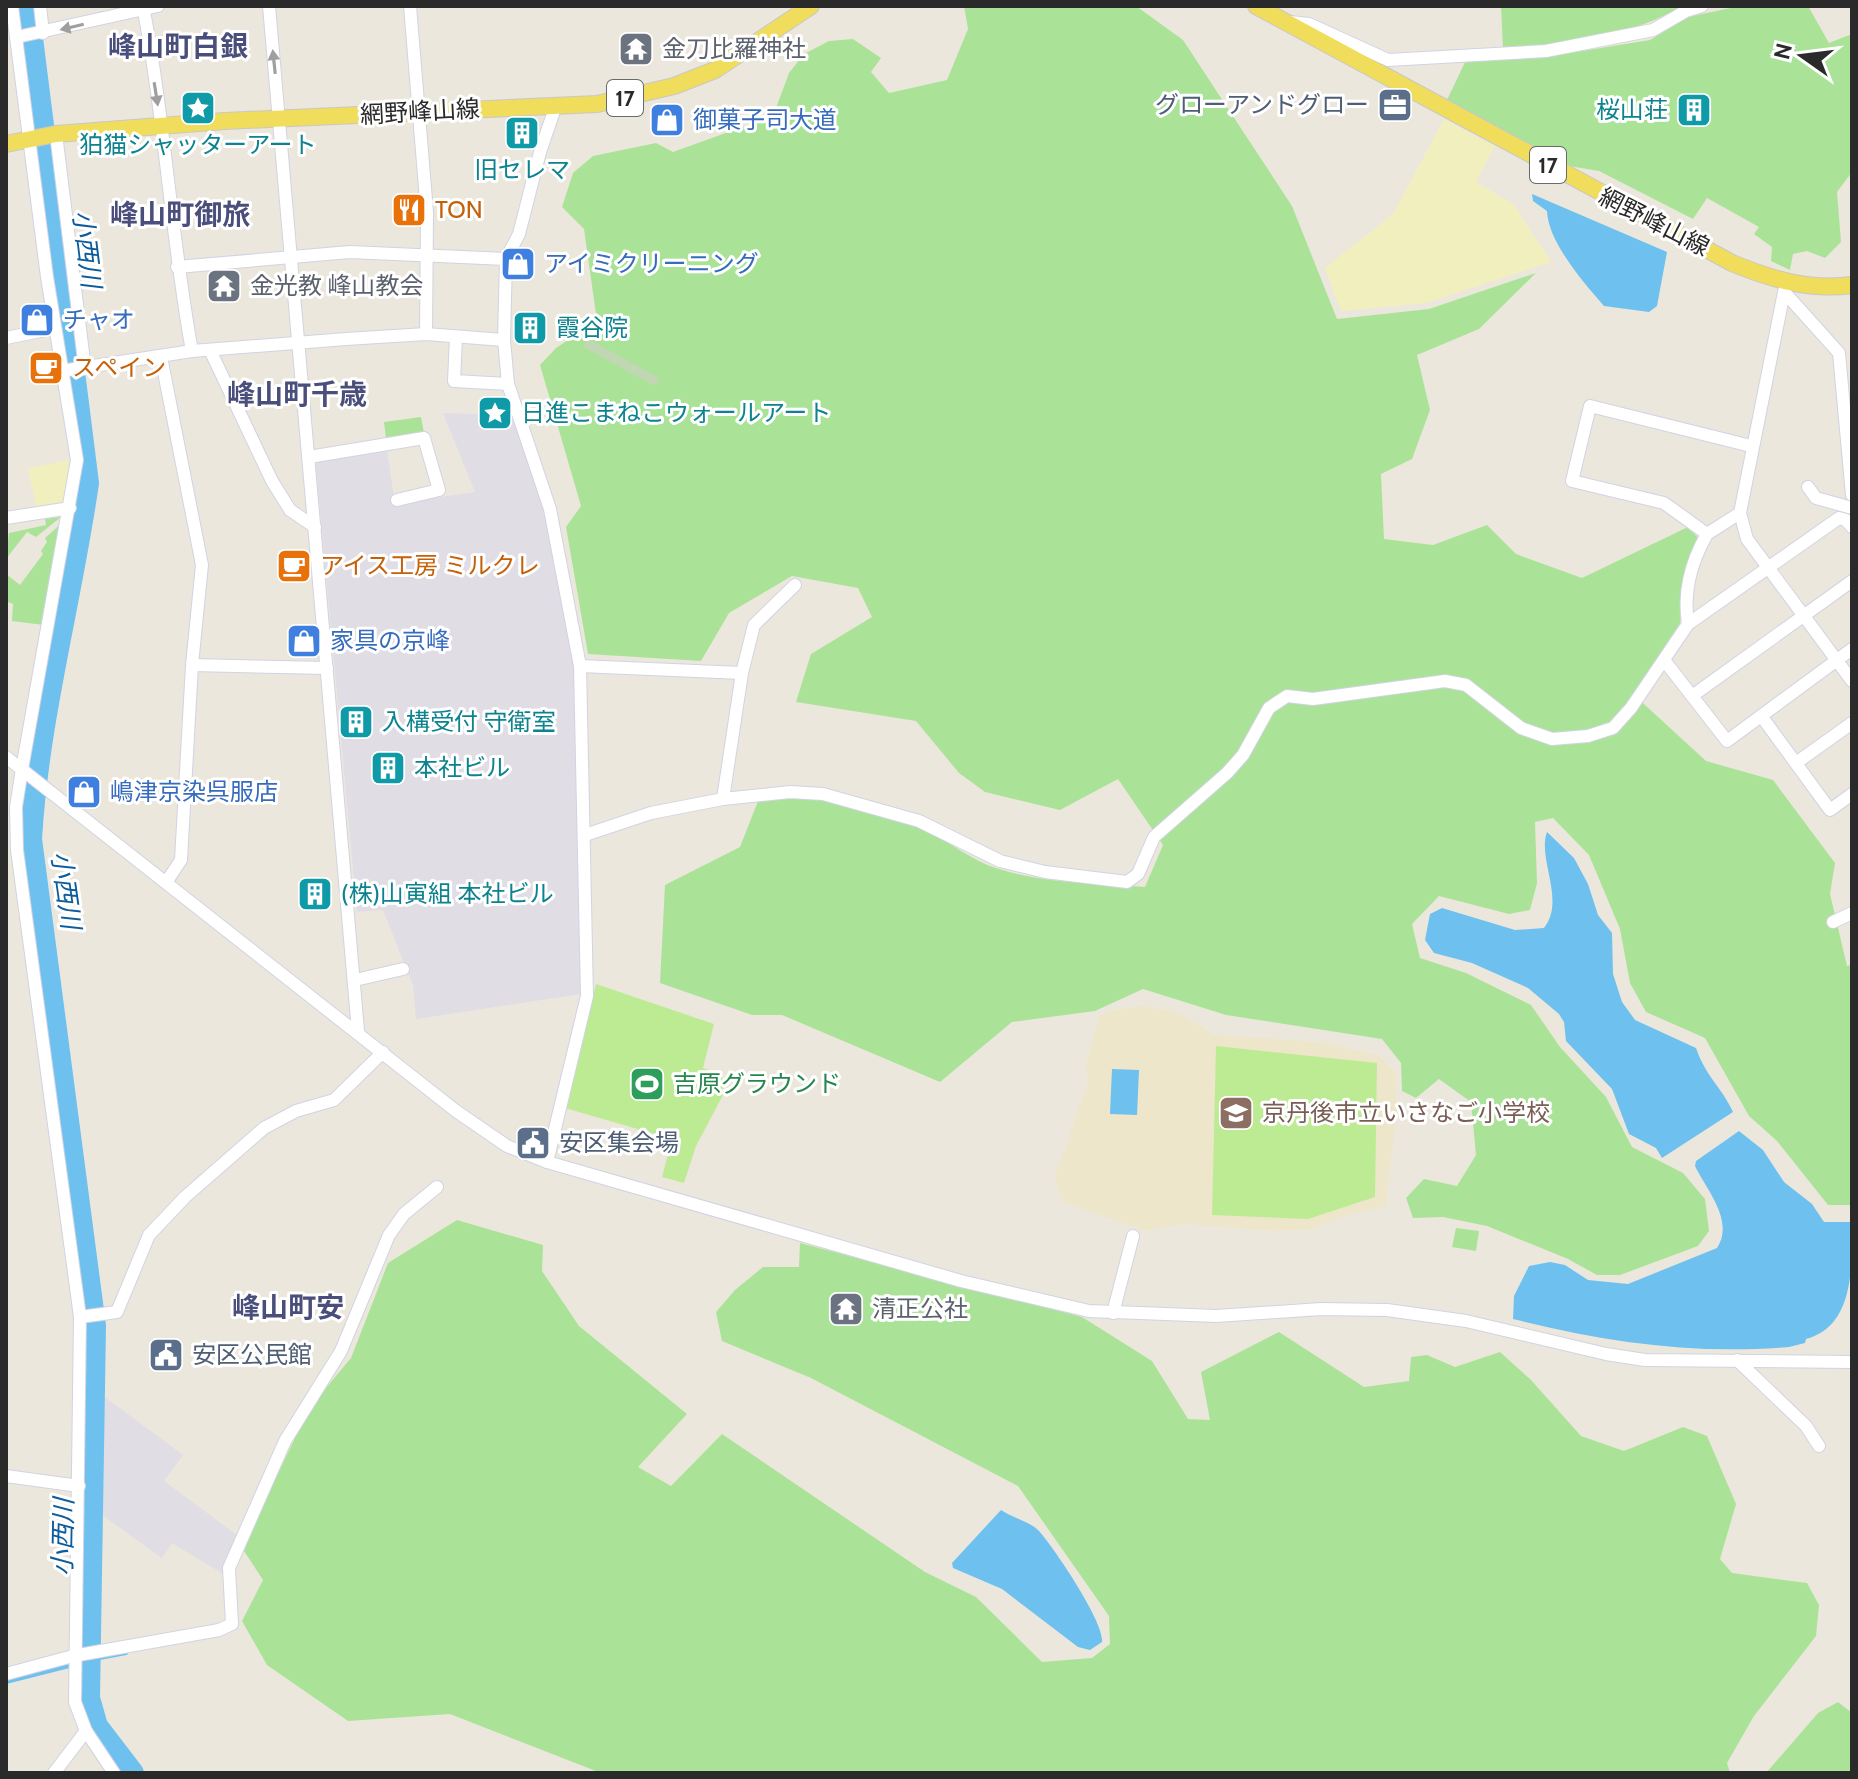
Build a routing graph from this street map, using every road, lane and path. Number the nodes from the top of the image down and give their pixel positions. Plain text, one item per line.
1 (12, 6) edge
2 (40, 6) edge
3 (158, 6) edge
4 (269, 6) edge
5 (410, 6) edge
6 (811, 6) edge
7 (1256, 6) edge
8 (1702, 6) edge
9 (143, 8) edge
10 (1286, 22) junction
11 (42, 34) junction
12 (16, 35) edge
13 (555, 108) junction
14 (414, 111) junction
15 (280, 118) junction
16 (161, 126) junction
17 (43, 136) junction
18 (6, 144) edge
19 (427, 255) junction
20 (292, 257) junction
21 (506, 259) junction
22 (177, 267) junction
23 (72, 276) junction
24 (50, 277) junction
25 (1852, 285) edge
26 (1786, 288) junction
27 (55, 328) junction
28 (426, 334) junction
29 (456, 337) junction
30 (6, 338) edge
31 (504, 340) junction
32 (299, 343) junction
33 (210, 350) junction
34 (192, 351) junction
35 (161, 357) junction
36 (74, 370) junction
37 (508, 384) junction
38 (1849, 435) edge
39 (1751, 446) junction
40 (309, 457) junction
41 (1808, 487) dead end
42 (1852, 495) edge
43 (397, 500) dead end
44 (70, 508) junction
45 (1852, 508) edge
46 (1740, 513) junction
47 (6, 518) edge
48 (315, 527) junction
49 (1852, 527) edge
50 (1707, 534) junction
51 (1768, 568) junction
52 (1852, 581) edge
53 (795, 585) dead end
54 (1802, 614) junction
55 (1688, 624) junction
56 (1852, 649) edge
57 (1664, 660) junction
58 (1837, 661) junction
59 (192, 665) junction
60 (580, 666) junction
61 (327, 668) junction
62 (742, 673) junction
63 (1852, 681) edge
64 (1692, 696) junction
65 (1762, 717) junction
66 (1852, 723) edge
67 (6, 757) edge
68 (1796, 763) junction
69 (22, 769) junction
70 (1852, 794) edge
71 (723, 799) junction
72 (585, 835) junction
73 (12, 851) edge
74 (167, 881) junction
75 (1852, 913) edge
76 (1833, 922) dead end
77 (403, 969) dead end
78 (355, 980) junction
79 (358, 1031) junction
80 (383, 1052) junction
81 (547, 1162) junction
82 (437, 1187) dead end
83 (1133, 1236) dead end
84 (1113, 1313) junction
85 (80, 1317) junction
86 (1737, 1360) junction
87 (1852, 1362) edge
88 (1819, 1446) dead end
89 (6, 1476) edge
90 (79, 1486) junction
91 (73, 1656) junction
92 (6, 1674) edge
93 (86, 1731) junction
94 (54, 1773) edge
95 (114, 1773) edge

1 - 12 street
2 - 11 street
3 - 9 street
15 -> 4 street
5 - 14 street
6 - 13 main road, 網野峰山線 / 17
7 - 10 main road, 網野峰山線 / 17
8 - 10 street
9 -> 11 street
9 -> 16 street
10 - 26 main road, 網野峰山線 / 17
11 - 12 street
12 - 17 street
13 - 14 main road, 網野峰山線 / 17
13 - 21 street
14 - 15 main road, 網野峰山線 / 17
14 - 19 street
15 - 16 main road, 網野峰山線 / 17
15 - 20 street
16 - 17 main road, 網野峰山線 / 17
16 - 22 street
17 - 18 main road, 網野峰山線 / 17
17 - 23 street
17 - 24 street
19 - 20 street
19 - 21 street
19 - 28 street
20 - 22 street
20 - 32 street
21 - 31 street
22 - 34 street
23 - 24 street
23 - 36 street
24 - 27 street
25 - 26 main road, 網野峰山線 / 17
26 - 38 street
26 - 39 street
27 - 30 street
27 - 36 street
28 - 29 street
28 - 32 street
29 - 31 street
29 - 37 street
31 - 37 street
32 - 33 street
32 - 40 street
33 - 34 street
33 - 48 street
34 - 35 street
35 - 36 street
35 - 59 street
36 - 44 street
37 - 60 street
38 - 42 street
39 - 46 street
39 - 50 street
40 - 43 street
40 - 48 street
41 - 45 street
44 - 47 street
44 - 69 street
46 - 50 street
46 - 51 street
48 - 61 street
49 - 51 street
50 - 55 street
51 - 54 street
51 - 55 street
52 - 54 street
53 - 62 street
54 - 58 street
54 - 64 street
55 - 57 street
56 - 58 street
57 - 64 street
57 - 71 street
58 - 63 street
58 - 65 street
59 - 61 street
59 - 74 street
60 - 62 street
60 - 72 street
61 - 78 street
62 - 71 street
64 - 65 street
65 - 68 street
66 - 68 street
67 - 69 street
68 - 70 street
69 - 73 street
69 - 74 street
71 - 72 street
72 - 81 street
73 - 85 street
74 - 79 street
75 - 76 street
77 - 78 street
78 - 79 street
79 - 80 street
80 - 81 street
80 - 85 street
81 - 84 street
82 - 91 street
83 - 84 street
84 - 86 street
85 - 90 street
86 - 87 street
86 - 88 street
89 - 90 street
90 - 91 street
91 - 92 street
91 - 93 street
93 - 94 street
93 - 95 street

